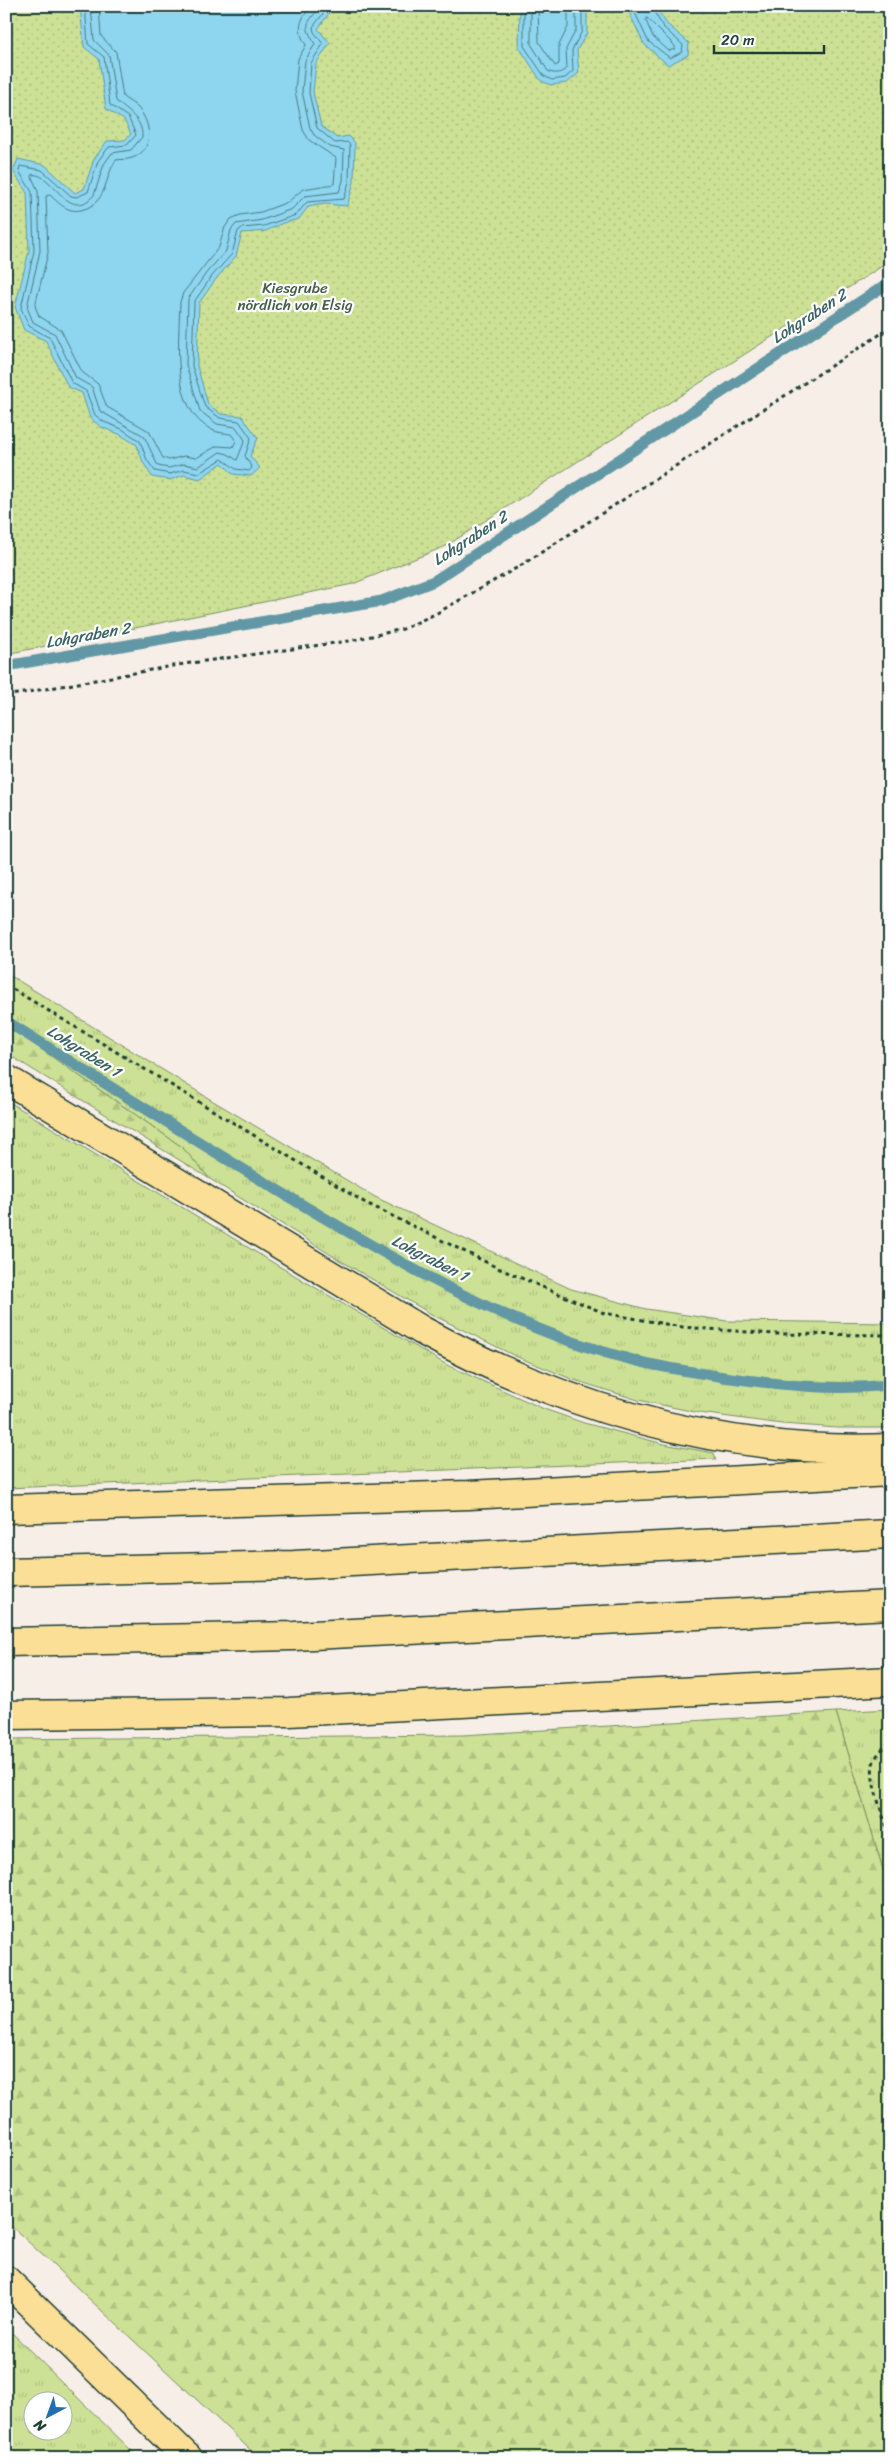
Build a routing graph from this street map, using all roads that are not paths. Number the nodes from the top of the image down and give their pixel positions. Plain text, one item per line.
1 (6, 1079) edge
2 (890, 1448) edge
3 (890, 1472) edge
4 (6, 1509) edge
5 (890, 1534) edge
6 (6, 1572) edge
7 (890, 1605) edge
8 (6, 1642) edge
9 (890, 1682) edge
10 (6, 1715) edge
11 (6, 2280) edge
12 (188, 2458) edge

1 - 2 main road
3 - 4 main road
5 - 6 main road
7 - 8 main road
9 - 10 main road
11 - 12 main road

